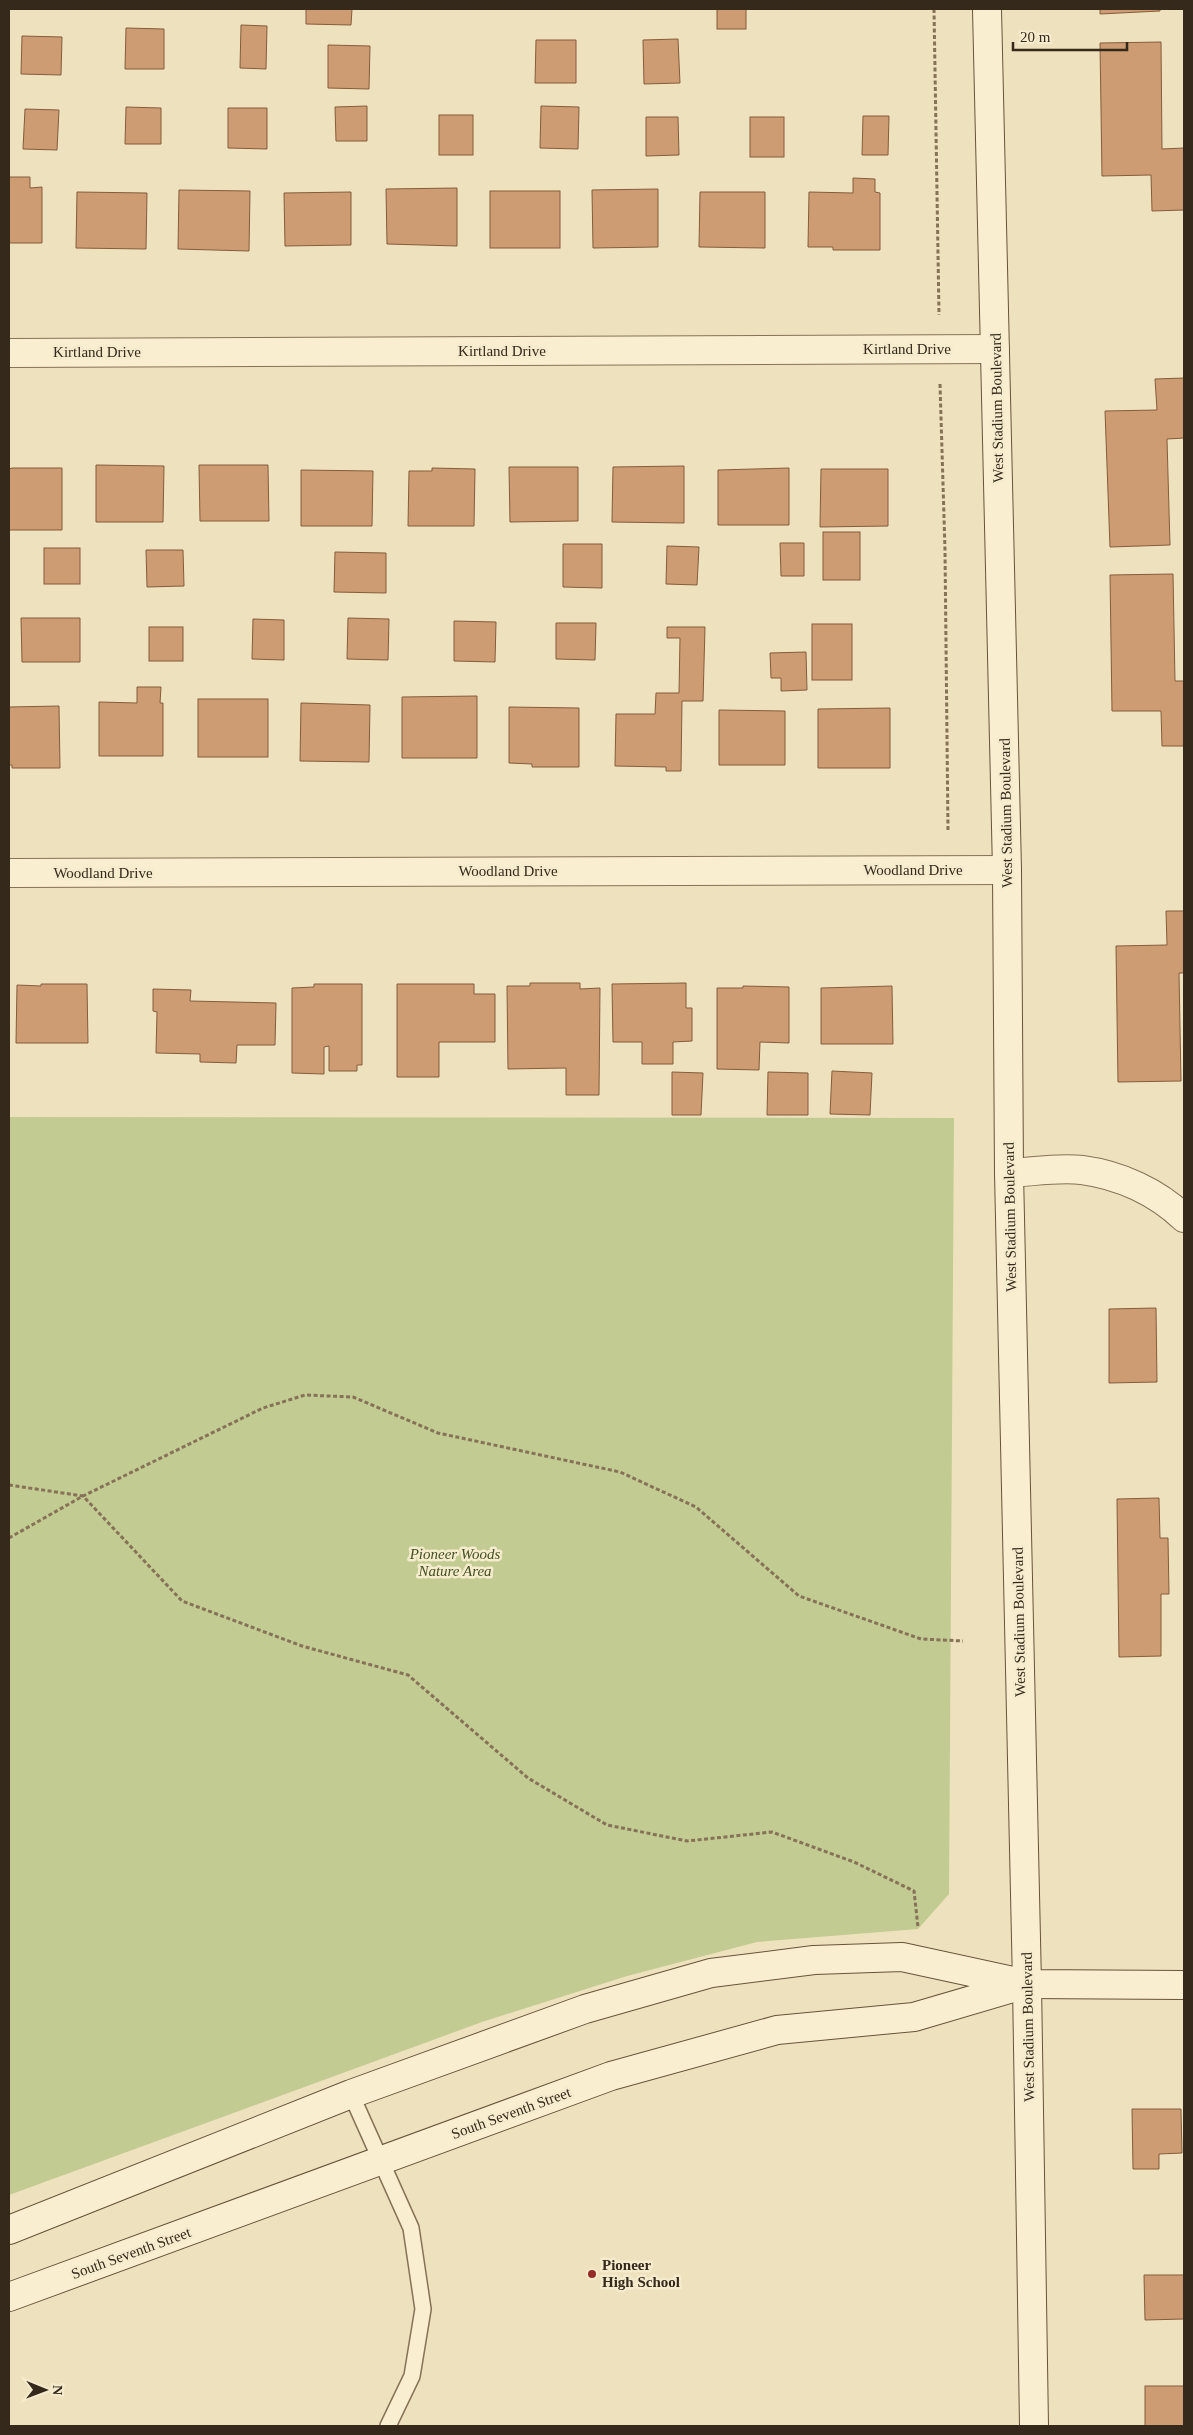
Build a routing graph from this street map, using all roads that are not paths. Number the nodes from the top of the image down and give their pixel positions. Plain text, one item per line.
1 (987, 9) edge
2 (995, 349) junction
3 (9, 353) edge
4 (1007, 870) junction
5 (9, 873) edge
6 (1009, 1173) junction
7 (1184, 1218) edge
8 (1027, 1984) junction
9 (1184, 1985) edge
10 (351, 2094) junction
11 (382, 2161) junction
12 (9, 2230) edge
13 (9, 2297) edge
14 (388, 2426) edge
15 (1034, 2426) edge

1 - 2 street, West Stadium Boulevard
2 - 3 street, Kirtland Drive
2 - 4 street, West Stadium Boulevard
4 - 5 street, Woodland Drive
4 - 6 street, West Stadium Boulevard
6 - 7 street
6 - 8 street, West Stadium Boulevard
8 - 9 street, South Seventh Street
8 - 10 street, South Seventh Street
8 - 11 street, South Seventh Street
8 - 15 street, West Stadium Boulevard
10 - 11 lane
10 - 12 street, South Seventh Street
11 - 13 street, South Seventh Street
11 - 14 lane

